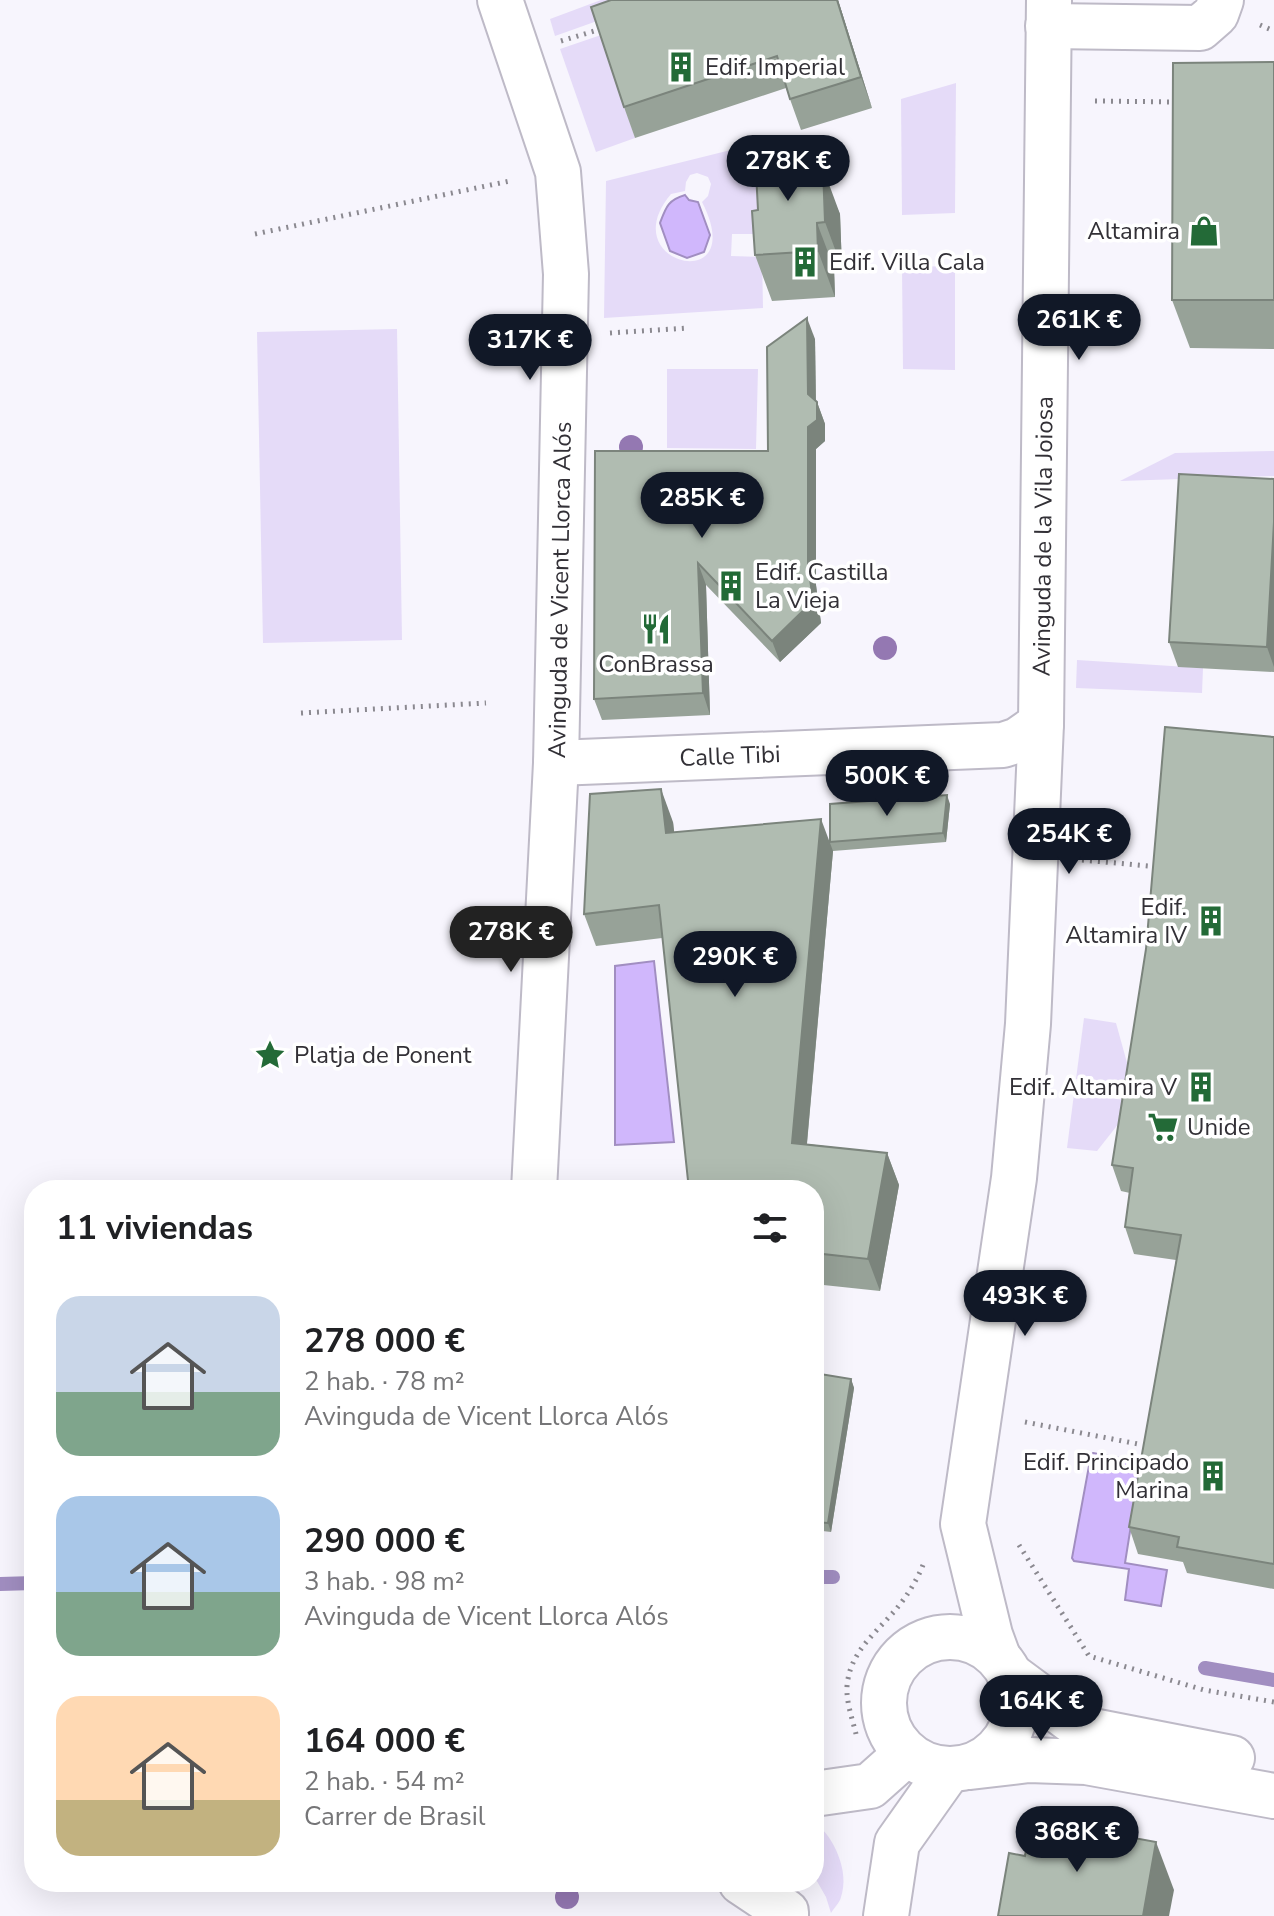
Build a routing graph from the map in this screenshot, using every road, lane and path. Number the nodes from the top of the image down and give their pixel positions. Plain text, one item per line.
1 (500, 0) edge
2 (1221, 0) edge
3 (1048, 13) edge
4 (601, 29) edge
5 (518, 55) junction
6 (1048, 101) junction
7 (1190, 102) edge
8 (558, 172) junction
9 (255, 234) dead end
10 (689, 328) dead end
11 (565, 333) junction
12 (486, 703) dead end
13 (301, 713) dead end
14 (1041, 724) junction
15 (556, 763) junction
16 (1036, 855) junction
17 (1165, 867) edge
18 (1024, 1080) junction
19 (1137, 1095) edge
20 (535, 1180) edge
21 (980, 1415) junction
22 (1138, 1444) dead end
23 (963, 1524) junction
24 (1004, 1666) junction
25 (1274, 1702) edge
26 (906, 1754) junction
27 (1274, 1767) edge
28 (959, 1769) junction
29 (824, 1793) edge
30 (1274, 1796) edge
31 (755, 1892) edge
32 (786, 1914) edge
33 (886, 1916) edge

1 - 5 street, Avinguda de Vicent Llorca Alós
2 - 3 street
3 - 6 street, Avinguda de la Vila Joiosa
4 - 5 path
5 - 8 street, Avinguda de Vicent Llorca Alós
6 - 7 path
6 - 14 street, Avinguda de la Vila Joiosa
8 - 9 path
8 - 11 street, Avinguda de Vicent Llorca Alós
10 - 11 path
11 - 15 street, Avinguda de Vicent Llorca Alós
12 - 13 path
14 - 15 street, Calle Tibi
14 - 16 street, Avinguda de la Vila Joiosa
15 - 20 street, Avinguda de Vicent Llorca Alós
16 - 17 path
16 - 18 street, Avinguda de la Vila Joiosa
18 - 19 path
18 - 21 street, Avinguda de la Vila Joiosa
21 - 22 path
21 - 23 street, Avinguda de la Vila Joiosa
23 - 24 street
23 - 25 path
24 - 26 street
24 - 27 street
24 - 28 street
26 - 28 street
26 - 29 street
28 - 30 street
28 - 33 street
31 - 32 street

